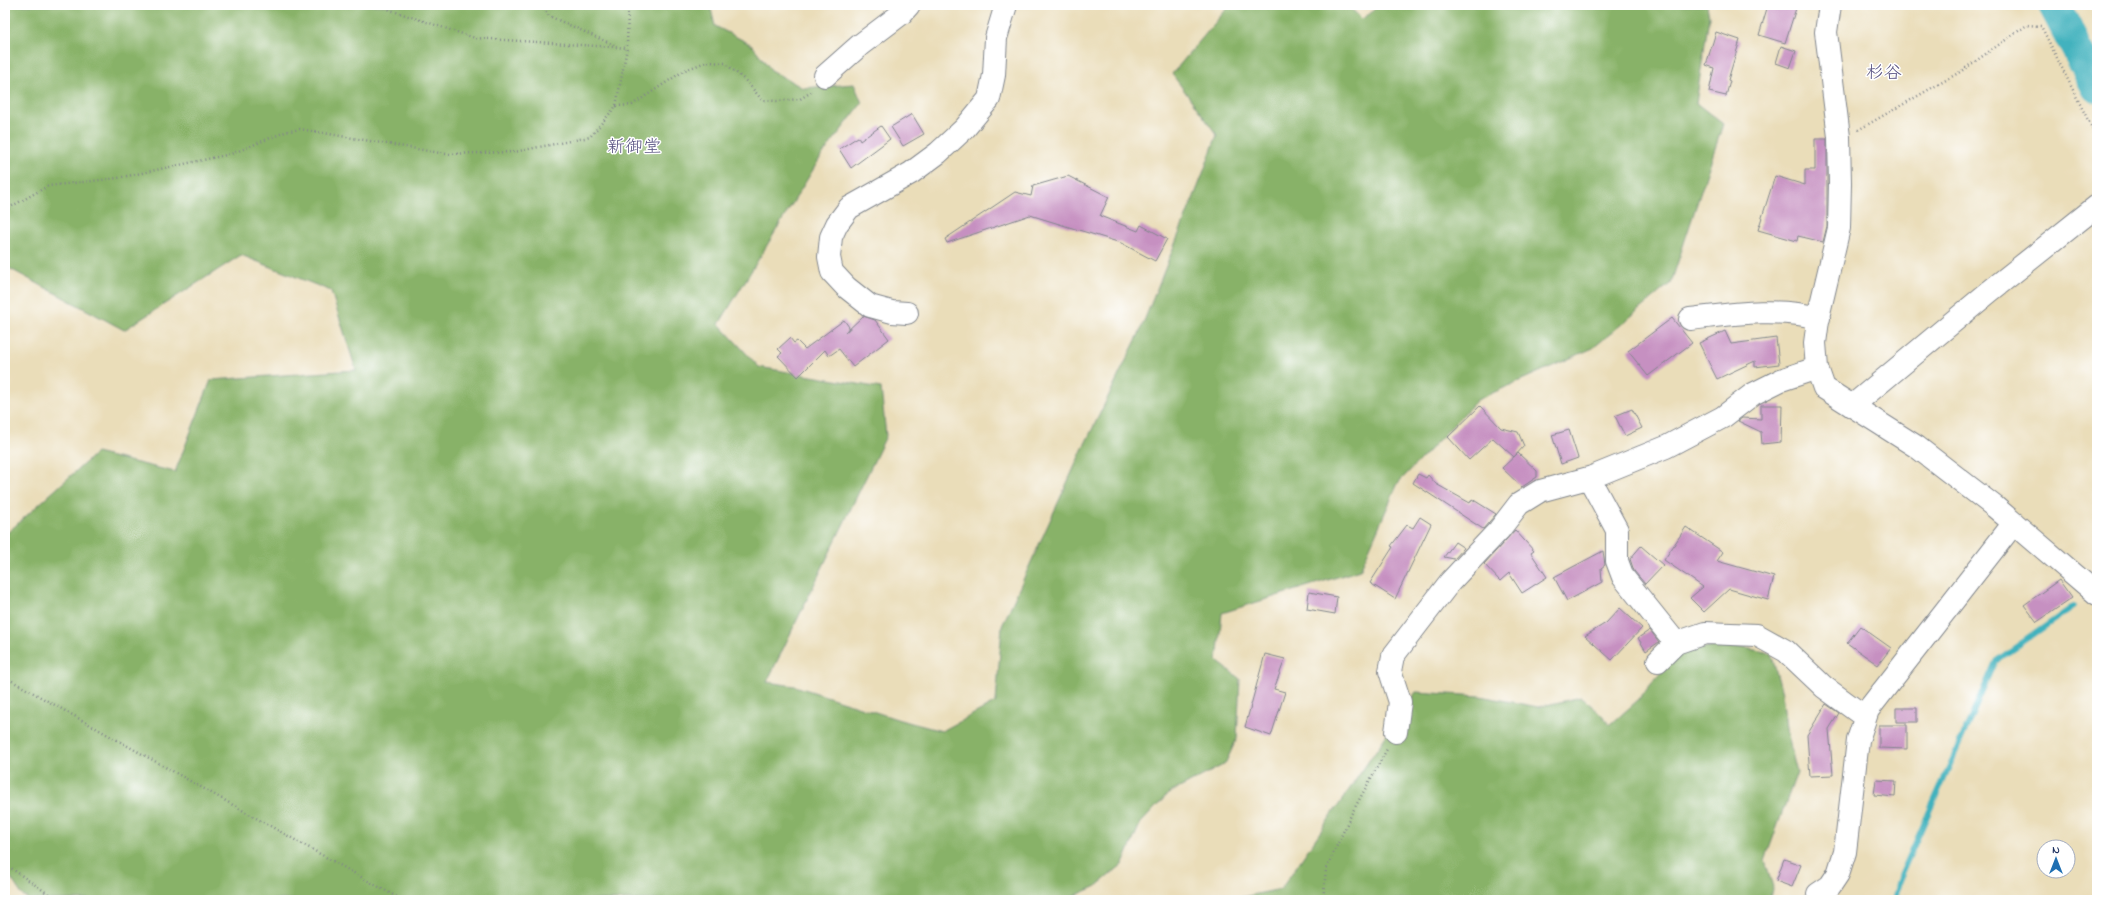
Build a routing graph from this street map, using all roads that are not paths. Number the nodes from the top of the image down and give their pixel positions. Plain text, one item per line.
1 (909, 5) edge
2 (1006, 5) edge
3 (1830, 5) edge
4 (825, 76) road end
5 (2097, 206) edge
6 (907, 313) dead end
7 (1819, 318) junction
8 (1690, 319) dead end
9 (1817, 368) junction
10 (1852, 406) junction
11 (1589, 478) junction
12 (2014, 523) junction
13 (2097, 594) edge
14 (1676, 643) junction
15 (1658, 661) dead end
16 (1865, 717) junction
17 (1396, 732) road end
18 (1818, 894) dead end

1 - 4 street
2 - 6 street
3 - 7 street
5 - 10 street
7 - 8 street
7 - 9 street
9 - 10 street
9 - 11 street
10 - 12 street
11 - 14 street
11 - 17 street
12 - 13 street
12 - 16 street
14 - 15 street
14 - 16 street
16 - 18 street

